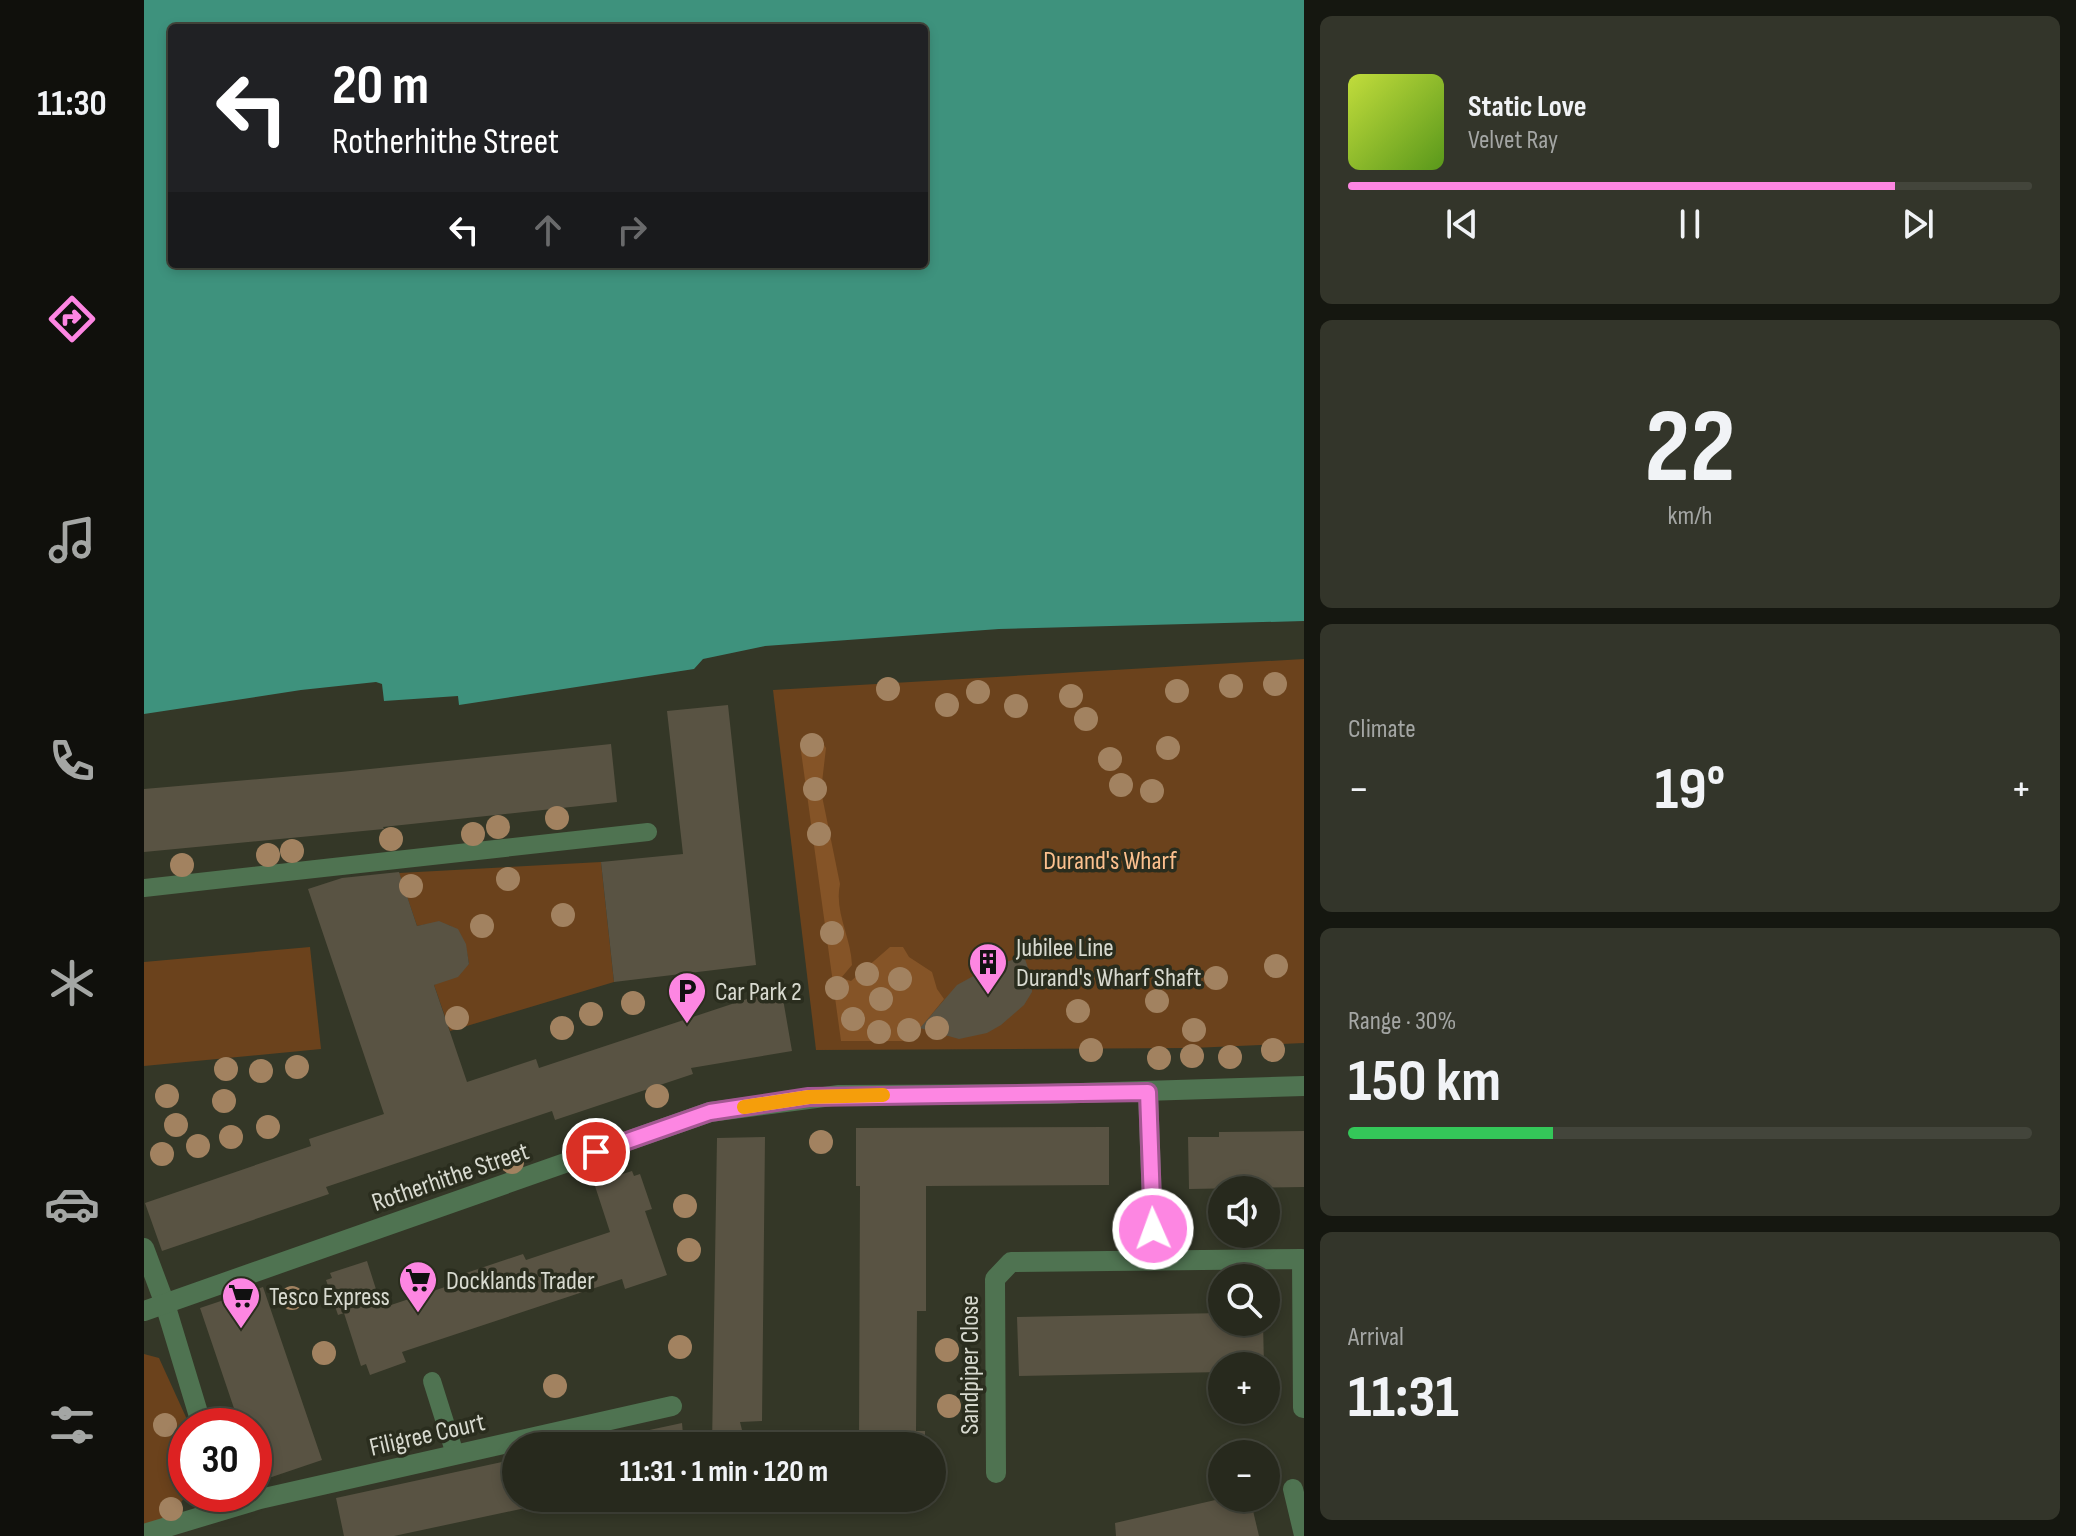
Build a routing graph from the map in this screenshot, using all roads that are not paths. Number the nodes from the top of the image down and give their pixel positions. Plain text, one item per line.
1 (648, 832) dead end
2 (144, 888) edge
3 (1304, 1086) edge
4 (1148, 1092) junction
5 (144, 1248) edge
6 (1154, 1258) junction
7 (165, 1304) junction
8 (144, 1311) edge
9 (432, 1381) dead end
10 (672, 1406) dead end
11 (197, 1408) edge
12 (1303, 1408) edge
13 (455, 1454) junction
14 (996, 1473) dead end
15 (1293, 1489) dead end
16 (272, 1493) edge
17 (199, 1512) edge
18 (144, 1534) edge
19 (1304, 1535) edge

1 - 2 lane
3 - 4 street, Rotherhithe Street
4 - 6 street
4 - 7 street, Rotherhithe Street
5 - 7 street
6 - 12 street, Sandpiper Close
6 - 14 street, Sandpiper Close
7 - 8 street, Rotherhithe Street
7 - 11 street
9 - 13 lane
10 - 13 street, Filigree Court
13 - 16 street, Filigree Court
15 - 19 street
17 - 18 street, Filigree Court

